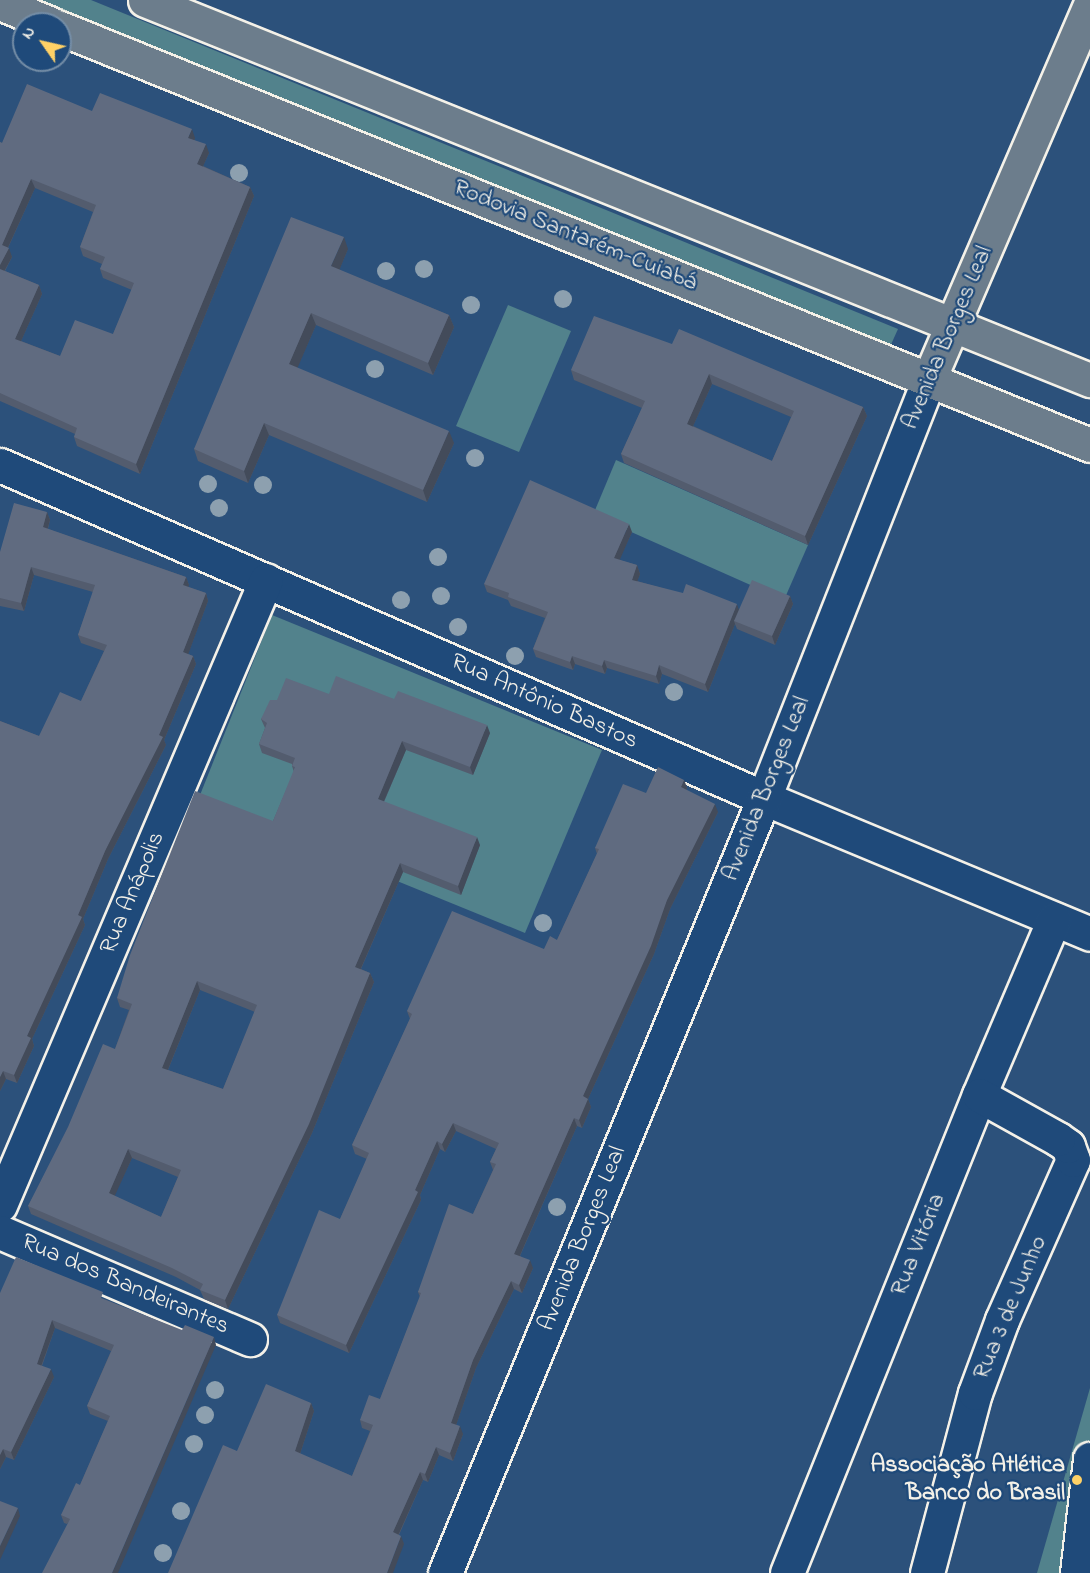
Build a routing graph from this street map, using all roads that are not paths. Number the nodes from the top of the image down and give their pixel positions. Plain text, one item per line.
1 (145, 0) edge
2 (0, 3) edge
3 (1090, 6) edge
4 (22, 12) edge
5 (72, 32) edge
6 (951, 327) junction
7 (929, 379) junction
8 (1090, 380) edge
9 (1090, 445) edge
10 (0, 465) edge
11 (266, 580) junction
12 (764, 798) junction
13 (1054, 919) junction
14 (1090, 934) edge
15 (979, 1095) junction
16 (0, 1205) edge
17 (0, 1232) edge
18 (250, 1339) dead end
19 (1090, 1459) edge
20 (445, 1573) edge
21 (787, 1573) edge
22 (927, 1573) edge
23 (1077, 1573) edge

1 - 6 main road
2 - 4 main road
3 - 6 main road, Avenida Borges Leal
5 - 7 main road, Rodovia Santarém-Cuiabá
6 - 7 main road, Avenida Borges Leal
6 - 8 main road
7 - 9 main road, Rodovia Santarém-Cuiabá
7 - 12 street, Avenida Borges Leal
10 - 11 street, Rua Antônio Bastos
11 - 12 street, Rua Antônio Bastos
11 - 16 street, Rua Anápolis
12 - 13 street, Rua Antônio Bastos
12 - 20 street, Avenida Borges Leal
13 - 14 street, Rua Antônio Bastos
13 - 15 street, Rua Vitória
15 - 21 street, Rua Vitória
15 - 22 street, Rua 3 de Junho
17 - 18 street, Rua dos Bandeirantes
19 - 23 street

